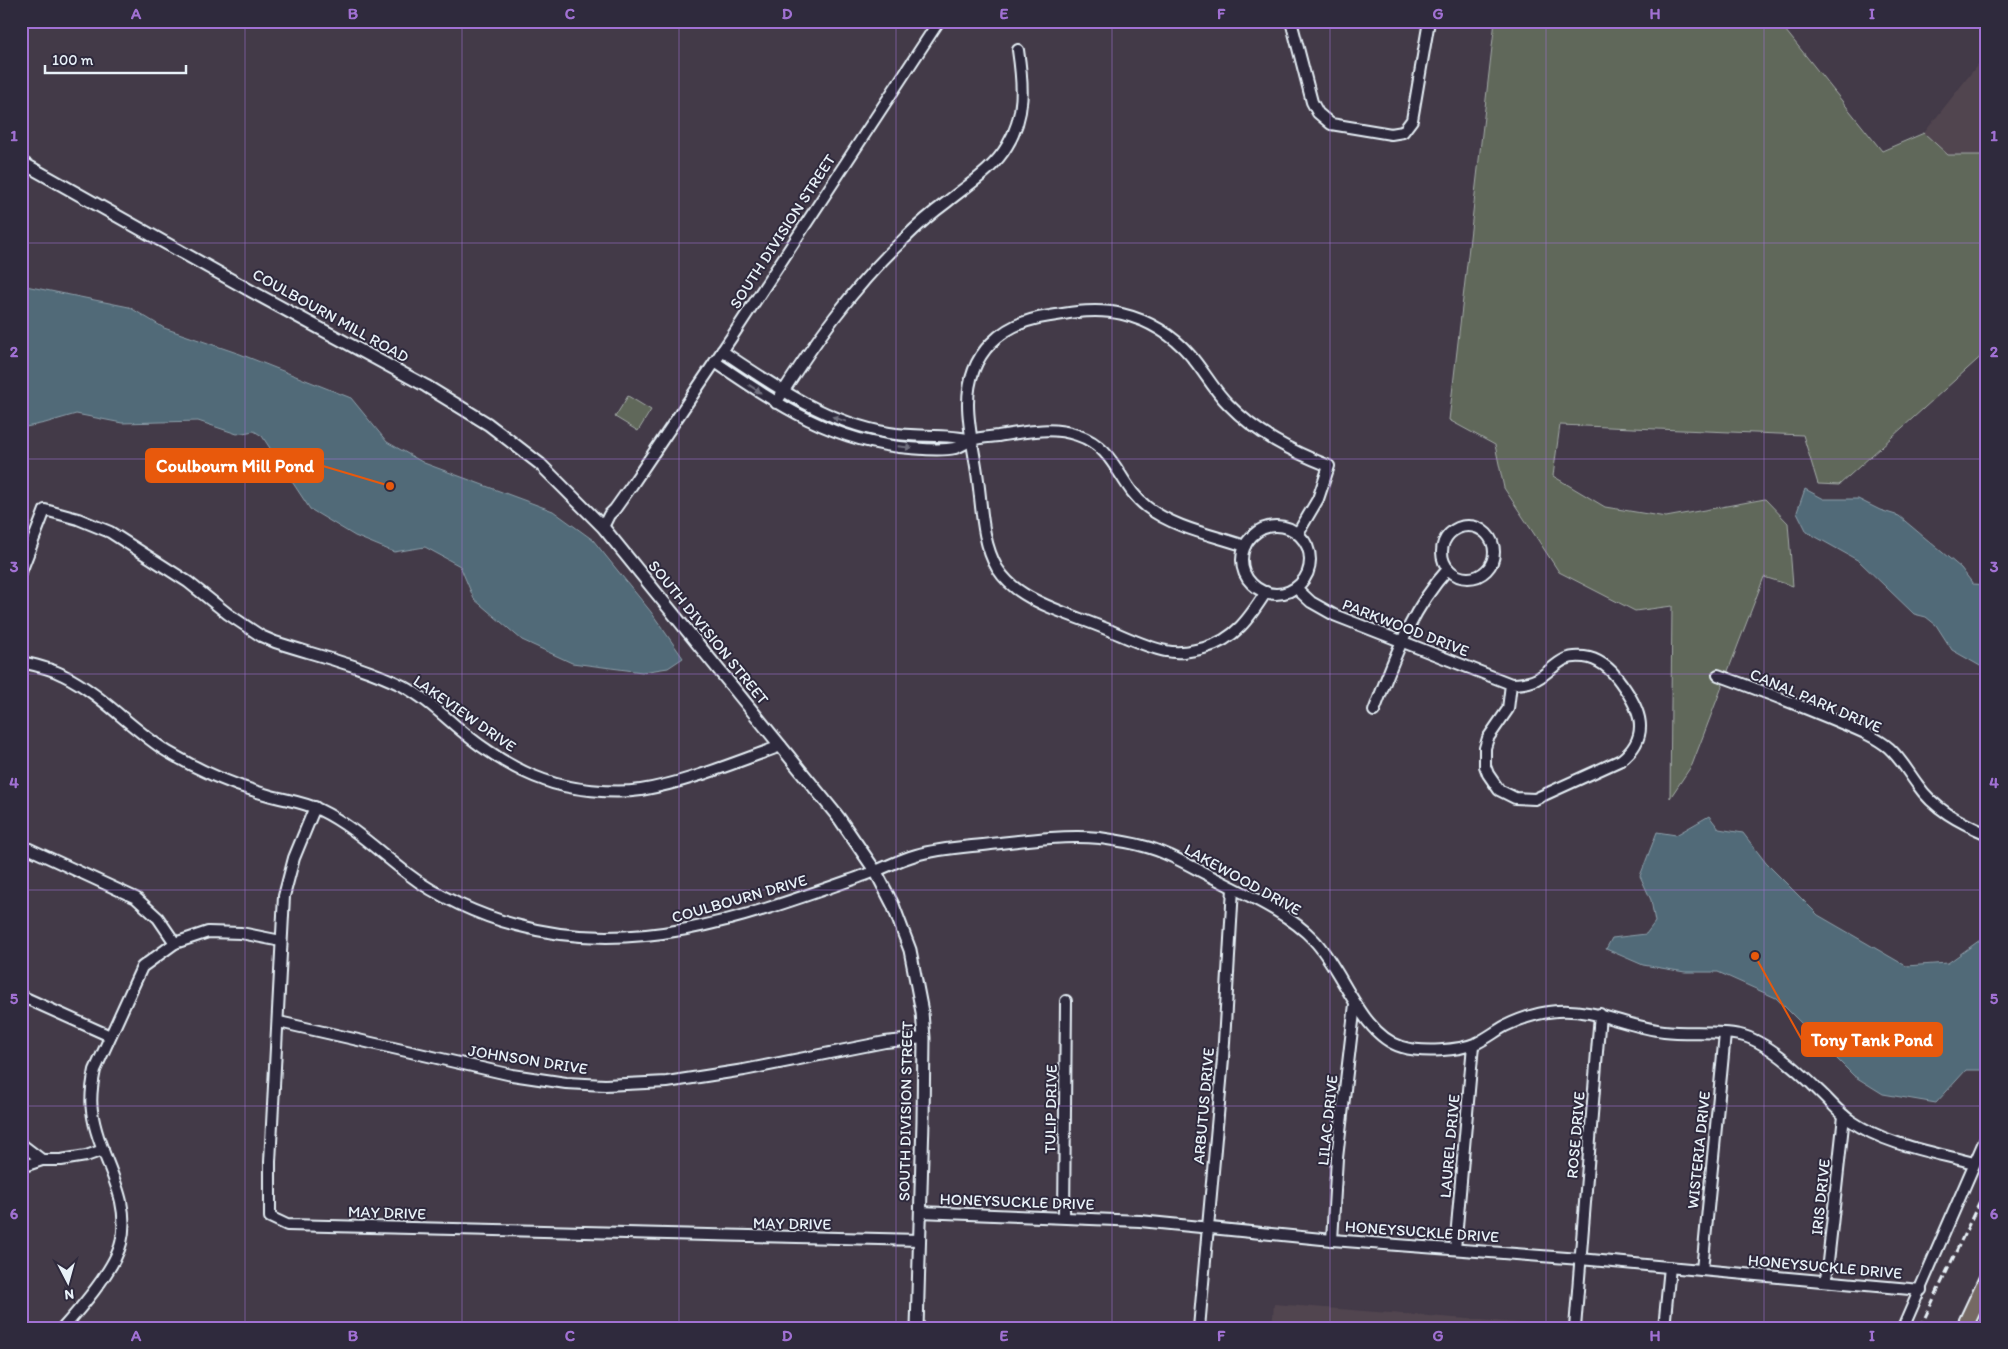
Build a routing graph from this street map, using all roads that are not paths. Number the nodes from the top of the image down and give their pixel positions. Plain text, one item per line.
1 (939, 21) edge
2 (1291, 21) edge
3 (1429, 21) edge
4 (1018, 50) dead end
5 (21, 162) edge
6 (722, 351) junction
7 (715, 362) junction
8 (782, 392) junction
9 (776, 403) junction
10 (972, 440) junction
11 (603, 527) junction
12 (1298, 533) junction
13 (1245, 546) junction
14 (1448, 569) junction
15 (21, 572) edge
16 (1296, 588) junction
17 (1266, 592) junction
18 (1401, 641) junction
19 (21, 662) edge
20 (1718, 675) dead end
21 (1511, 684) junction
22 (1374, 711) dead end
23 (781, 746) junction
24 (315, 807) junction
25 (1987, 834) edge
26 (21, 845) edge
27 (876, 872) junction
28 (1233, 888) junction
29 (281, 941) junction
30 (175, 943) junction
31 (21, 996) edge
32 (1066, 1001) dead end
33 (1355, 1004) junction
34 (1600, 1014) junction
35 (279, 1022) junction
36 (1724, 1034) junction
37 (110, 1036) junction
38 (924, 1038) junction
39 (1473, 1045) junction
40 (1844, 1116) junction
41 (1987, 1135) edge
42 (21, 1144) edge
43 (104, 1150) junction
44 (42, 1160) junction
45 (1974, 1163) junction
46 (21, 1167) edge
47 (920, 1212) junction
48 (1064, 1217) junction
49 (1207, 1228) junction
50 (920, 1240) junction
51 (1332, 1240) junction
52 (1455, 1249) junction
53 (1580, 1259) junction
54 (1670, 1267) junction
55 (1702, 1270) junction
56 (1987, 1279) edge
57 (1826, 1280) junction
58 (1921, 1290) junction
59 (68, 1326) edge
60 (917, 1328) edge
61 (1199, 1328) edge
62 (1575, 1328) edge
63 (1664, 1328) edge
64 (1904, 1328) edge
65 (1964, 1328) edge

1 - 6 street, SOUTH DIVISION STREET
2 - 3 street
4 - 8 street
5 - 11 street, COULBOURN MILL ROAD
6 - 7 street, SOUTH DIVISION STREET
6 - 8 street
7 -> 9 street
7 - 11 street, SOUTH DIVISION STREET
8 - 9 street
10 -> 8 street
9 -> 10 street
10 - 12 street
10 - 13 street
10 - 17 street
11 - 23 street, SOUTH DIVISION STREET
12 - 13 street
12 - 16 street
13 - 17 street
14 - 14 street
14 - 18 street
15 - 23 street, LAKEVIEW DRIVE
16 - 17 street
16 - 18 street, PARKWOOD DRIVE
18 - 21 street, PARKWOOD DRIVE
18 - 22 street
19 - 24 street, COULBOURN DRIVE
20 - 25 street, CANAL PARK DRIVE
21 - 21 street
23 - 27 street, SOUTH DIVISION STREET
24 - 27 street, COULBOURN DRIVE
24 - 29 street, MAY DRIVE
26 - 30 street
27 - 28 street, LAKEWOOD DRIVE
27 - 38 street, SOUTH DIVISION STREET
28 - 33 street, LAKEWOOD DRIVE
28 - 49 street, ARBUTUS DRIVE
29 - 30 street
29 - 35 street, MAY DRIVE
30 - 37 street
31 - 37 street
32 - 48 street, TULIP DRIVE
33 - 39 street, LAKEWOOD DRIVE
33 - 51 street, LILAC DRIVE
34 - 36 street, LAKEWOOD DRIVE
34 - 39 street, LAKEWOOD DRIVE
34 - 53 street, ROSE DRIVE
35 - 38 street, JOHNSON DRIVE
35 - 50 street, MAY DRIVE
36 - 40 street, LAKEWOOD DRIVE
36 - 55 street, WISTERIA DRIVE
37 - 43 street
38 - 47 street, SOUTH DIVISION STREET
39 - 52 street, LAUREL DRIVE
40 - 45 street, LAKEWOOD DRIVE
40 - 57 street, IRIS DRIVE
41 - 45 street
42 - 44 street
43 - 44 street
43 - 59 street
44 - 46 street
45 - 58 street
47 - 48 street, HONEYSUCKLE DRIVE
47 - 50 street, SOUTH DIVISION STREET
48 - 49 street, HONEYSUCKLE DRIVE
49 - 51 street, HONEYSUCKLE DRIVE
49 - 61 street, ARBUTUS DRIVE
50 - 60 street, SOUTH DIVISION STREET
51 - 52 street, HONEYSUCKLE DRIVE
52 - 53 street, HONEYSUCKLE DRIVE
53 - 54 street, HONEYSUCKLE DRIVE
53 - 62 street, ROSE DRIVE
54 - 55 street, HONEYSUCKLE DRIVE
54 - 63 street
55 - 57 street, HONEYSUCKLE DRIVE
56 - 65 main road
57 - 58 street, HONEYSUCKLE DRIVE
58 - 64 street

